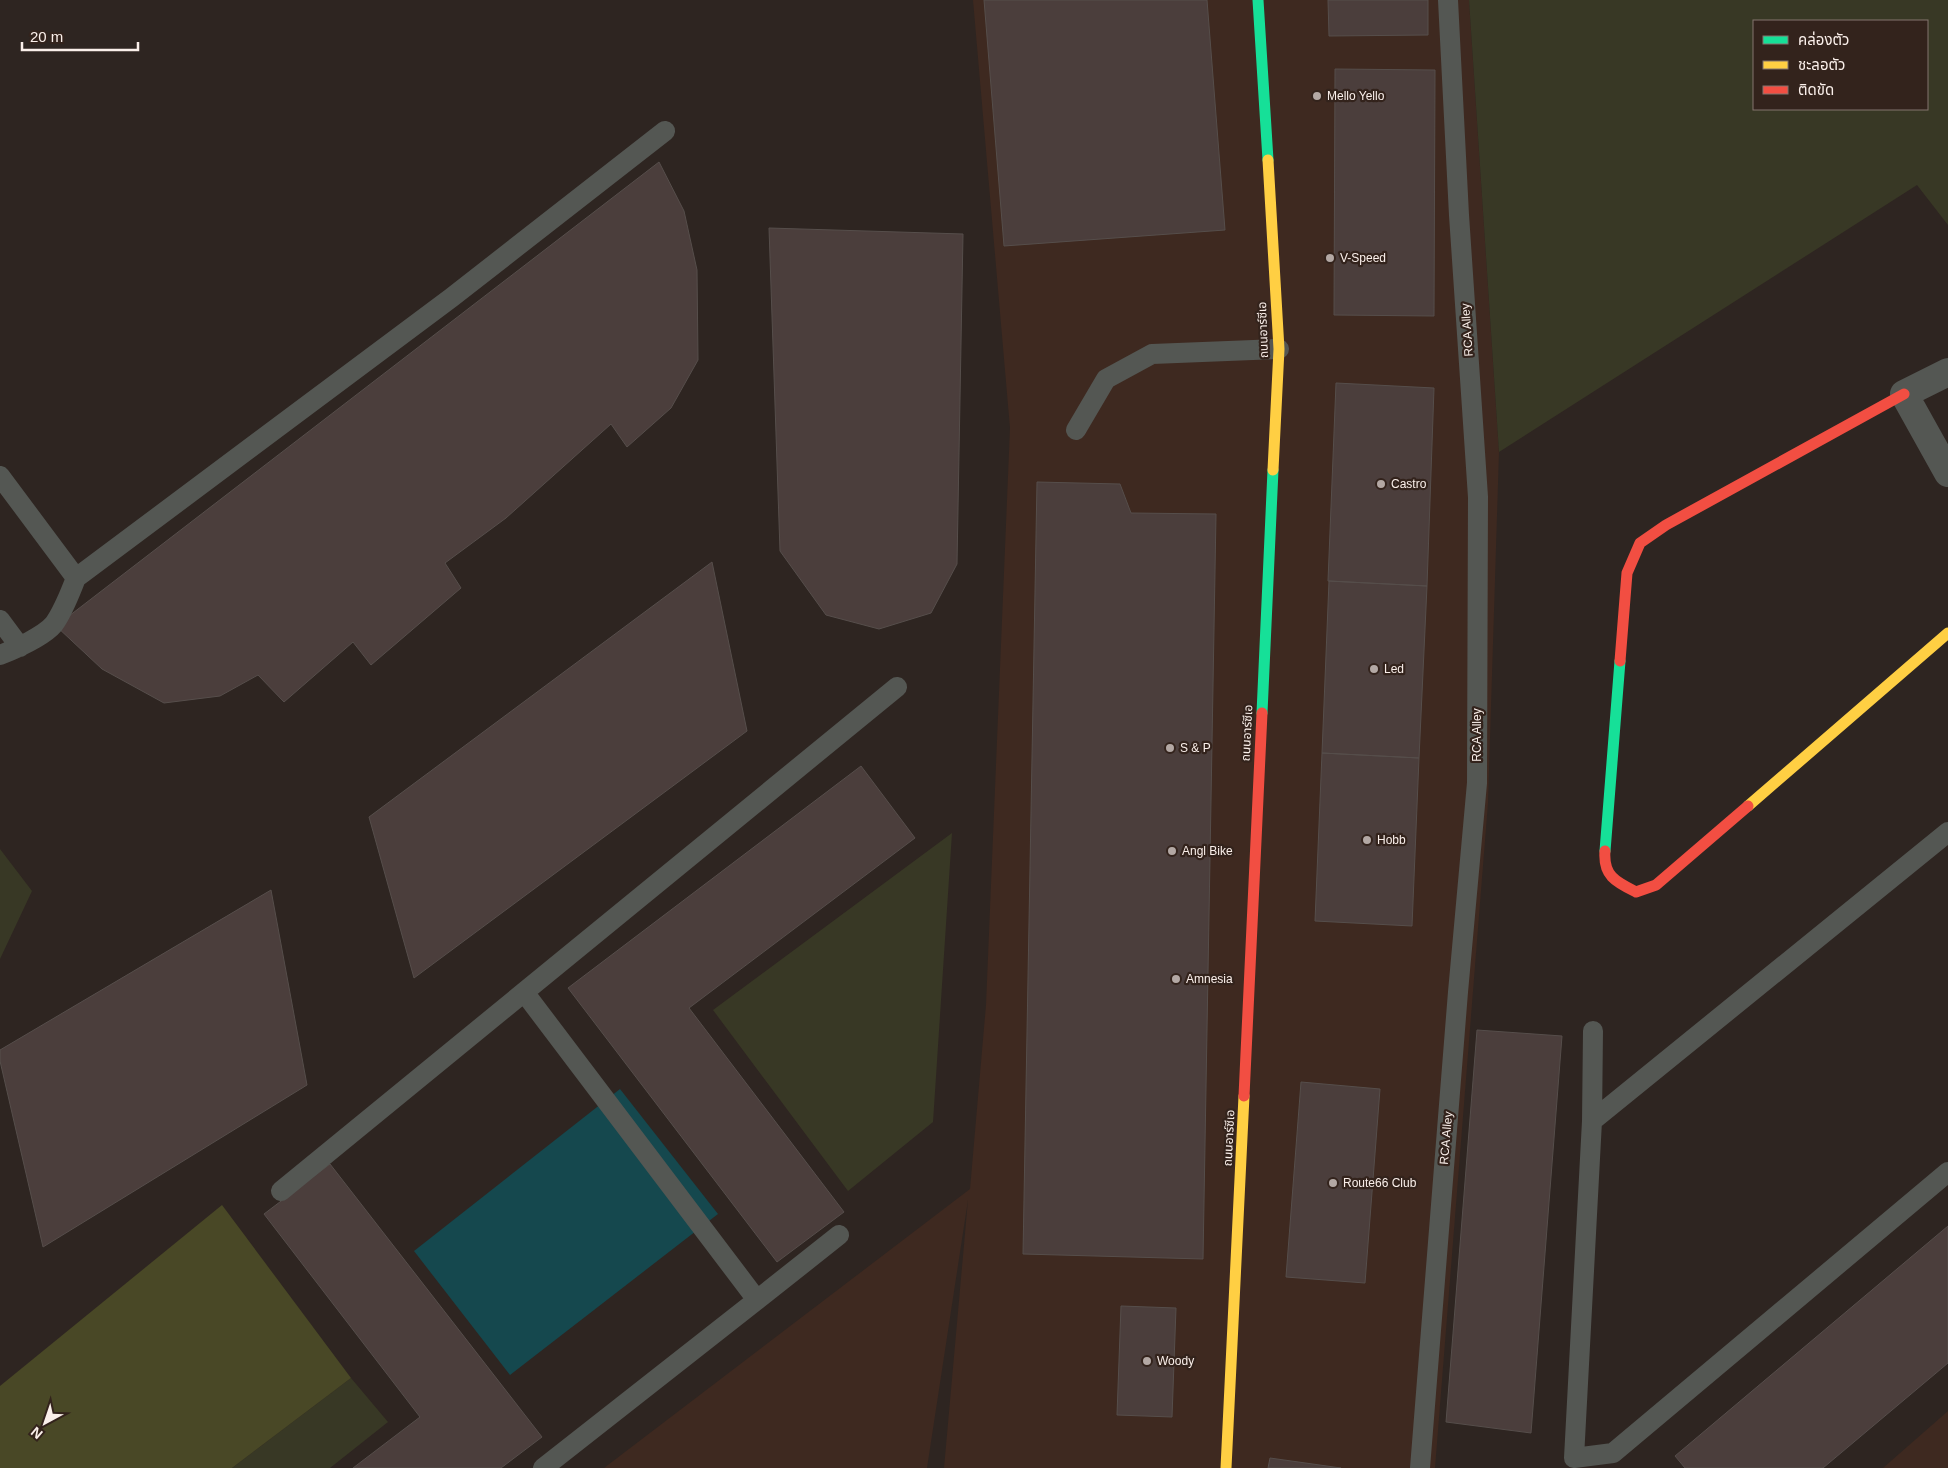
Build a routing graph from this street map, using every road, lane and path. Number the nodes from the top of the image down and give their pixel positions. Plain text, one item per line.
1 (1258, 0) edge
2 (1448, 0) edge
3 (665, 131) dead end
4 (1279, 349) junction
5 (1948, 372) edge
6 (1904, 394) junction
7 (1076, 430) dead end
8 (1948, 473) edge
9 (0, 476) edge
10 (76, 578) junction
11 (0, 620) edge
12 (1948, 633) edge
13 (20, 647) junction
14 (0, 655) edge
15 (897, 687) dead end
16 (1948, 832) edge
17 (524, 992) junction
18 (1593, 1031) dead end
19 (1592, 1122) junction
20 (1948, 1172) edge
21 (281, 1191) dead end
22 (839, 1235) dead end
23 (757, 1300) junction
24 (543, 1468) edge
25 (1226, 1468) edge
26 (1420, 1468) edge

1 - 4 street, ถนนอาร์ซีเอ
2 - 26 lane, RCA Alley
3 - 10 lane
4 - 7 lane
4 - 25 street, ถนนอาร์ซีเอ
5 - 6 street
6 - 8 street
6 - 12 street
9 - 10 lane
10 - 13 lane
11 - 13 lane
13 - 14 lane
15 - 17 lane
16 - 19 lane
17 - 21 lane
17 - 23 lane
18 - 19 lane
19 - 20 lane
22 - 23 lane
23 - 24 lane

